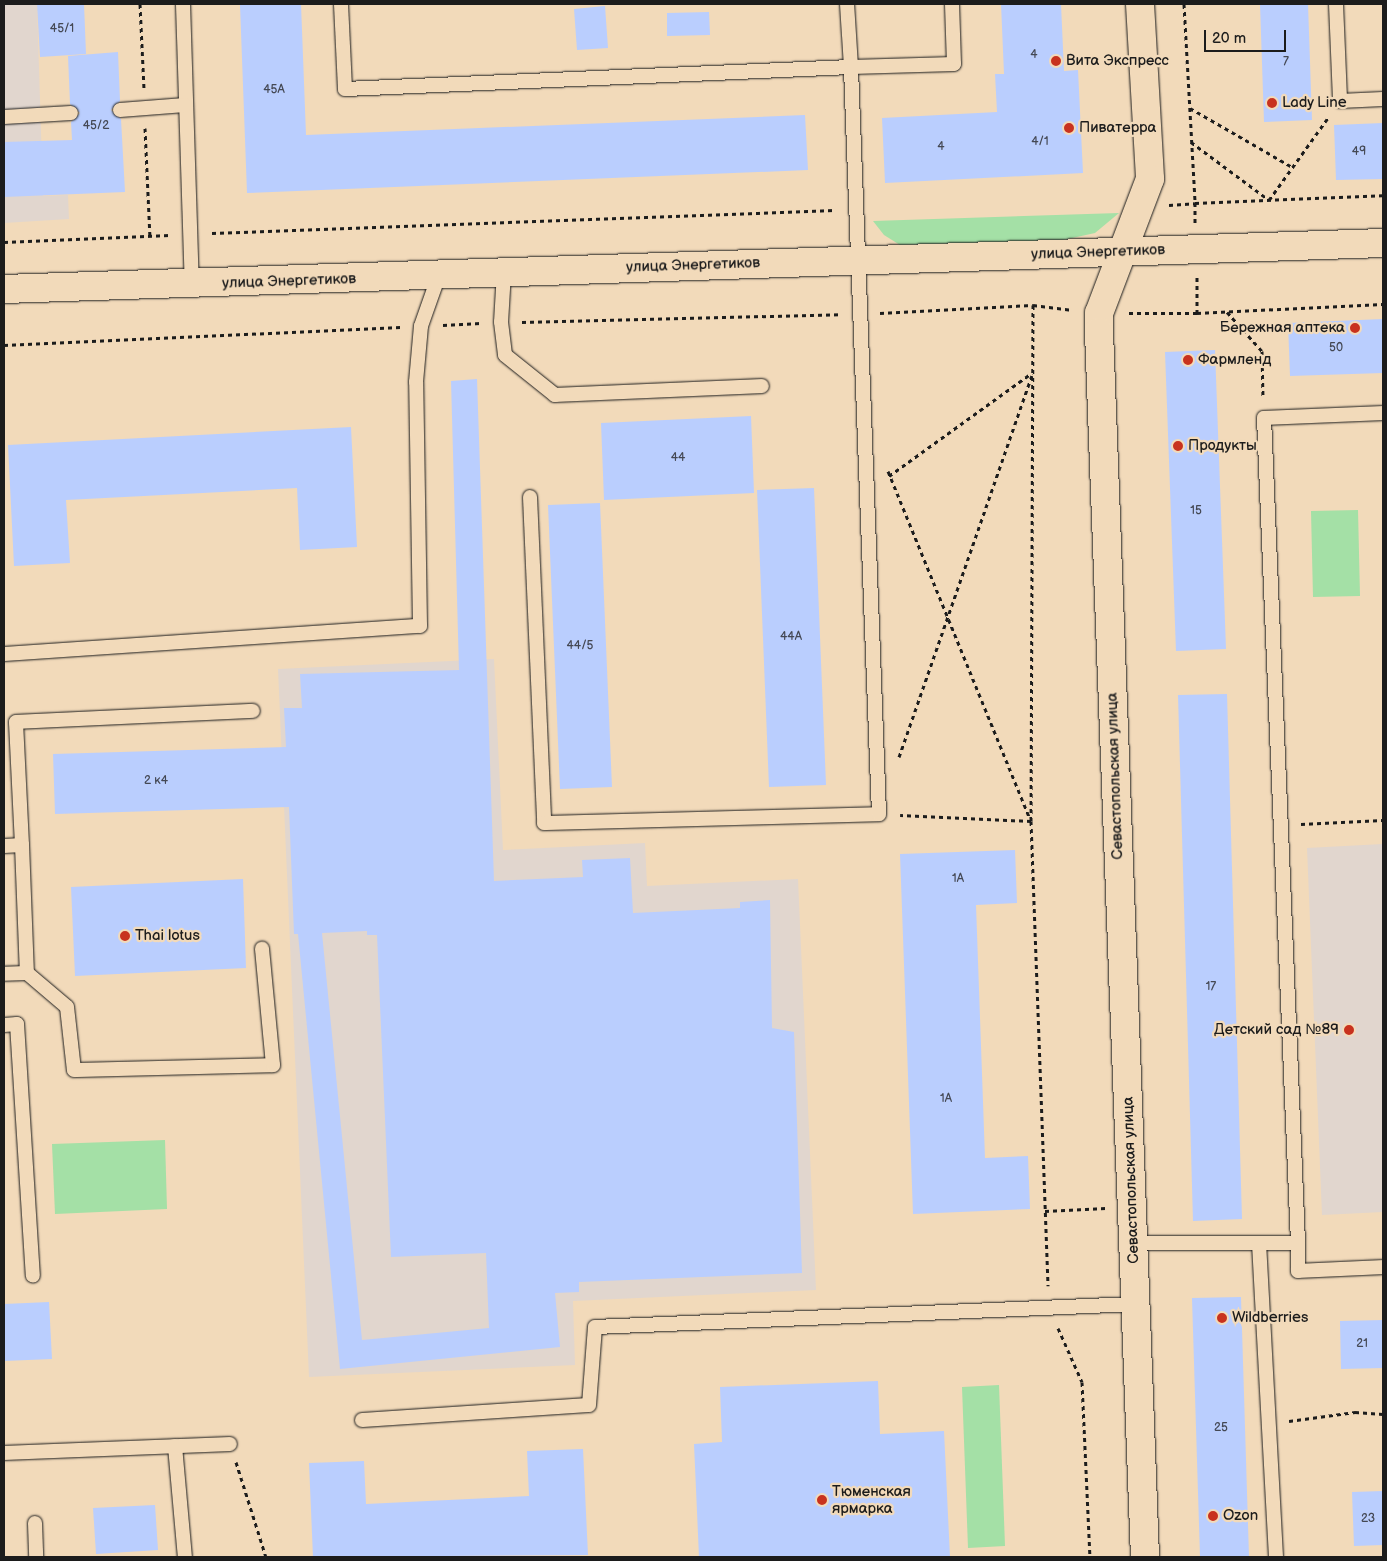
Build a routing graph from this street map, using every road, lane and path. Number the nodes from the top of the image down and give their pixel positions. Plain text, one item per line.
1 (183, 4) edge
2 (341, 4) edge
3 (847, 4) edge
4 (952, 4) edge
5 (1140, 4) edge
6 (1184, 4) edge
7 (1336, 4) edge
8 (851, 68) junction
9 (1383, 99) edge
10 (1340, 101) junction
11 (185, 105) junction
12 (1190, 108) junction
13 (120, 110) dead end
14 (71, 113) dead end
15 (4, 117) edge
16 (1191, 142) junction
17 (1292, 167) junction
18 (1383, 194) edge
19 (1269, 200) junction
20 (1195, 203) junction
21 (1141, 206) junction
22 (856, 209) junction
23 (190, 234) junction
24 (4, 242) edge
25 (1383, 243) edge
26 (1196, 249) junction
27 (1126, 251) junction
28 (858, 259) junction
29 (504, 272) junction
30 (439, 275) junction
31 (192, 284) junction
32 (4, 289) edge
33 (1383, 304) edge
34 (1033, 305) junction
35 (1227, 312) junction
36 (1099, 313) junction
37 (1197, 313) junction
38 (862, 314) junction
39 (501, 322) junction
40 (422, 326) junction
41 (4, 345) edge
42 (1033, 373) junction
43 (762, 386) dead end
44 (1383, 413) edge
45 (1264, 418) junction
46 (886, 466) dead end
47 (890, 475) junction
48 (868, 490) junction
49 (530, 497) dead end
50 (946, 621) junction
51 (4, 654) edge
52 (253, 711) dead end
53 (898, 759) dead end
54 (879, 814) junction
55 (1383, 820) edge
56 (1031, 821) junction
57 (1281, 825) junction
58 (22, 845) junction
59 (4, 846) edge
60 (262, 949) dead end
61 (27, 973) junction
62 (4, 974) edge
63 (4, 1025) edge
64 (1132, 1207) junction
65 (1045, 1211) junction
66 (1133, 1243) junction
67 (1259, 1243) junction
68 (1298, 1243) junction
69 (1383, 1267) edge
70 (33, 1275) dead end
71 (1135, 1304) junction
72 (1049, 1308) junction
73 (1383, 1414) edge
74 (362, 1420) dead end
75 (1269, 1423) junction
76 (230, 1444) joint
77 (175, 1446) junction
78 (4, 1453) edge
79 (35, 1523) dead end
80 (36, 1557) edge
81 (184, 1557) edge
82 (266, 1557) edge
83 (1090, 1557) edge
84 (1145, 1557) edge
85 (1276, 1557) edge

1 - 11 lane
2 - 8 lane
3 - 8 lane
4 - 8 lane
5 - 21 street, Севастопольская улица
6 - 12 path
7 - 10 lane
8 - 22 lane
9 - 10 lane
10 - 17 path
11 - 13 lane
11 - 23 lane
12 - 16 path
12 - 17 path
14 - 15 lane
16 - 19 path
16 - 20 path
17 - 19 path
18 - 19 path
19 - 20 path
20 - 21 path
20 - 26 path
21 - 27 street, Севастопольская улица
22 - 23 path
22 - 28 lane
23 - 24 path
23 - 31 lane
25 - 26 street, улица Энергетиков
26 - 27 street, улица Энергетиков
26 - 37 path
27 - 28 street, улица Энергетиков
27 - 36 street, Севастопольская улица
28 - 29 street, улица Энергетиков
28 - 38 lane
29 - 30 street, улица Энергетиков
29 - 39 lane
30 - 31 street, улица Энергетиков
30 - 40 lane
31 - 32 street, улица Энергетиков
33 - 35 path
34 - 36 path
34 - 38 path
34 - 42 path
35 - 37 path
35 - 45 path
36 - 37 path
36 - 64 street, Севастопольская улица
38 - 39 path
38 - 48 lane
39 - 40 path
39 - 43 lane
40 - 41 path
40 - 51 lane
42 - 47 path
42 - 50 path
42 - 56 path
44 - 45 lane
45 - 57 lane
46 - 47 path
47 - 48 path
47 - 50 path
48 - 54 lane
49 - 54 lane
50 - 53 path
50 - 56 path
52 - 58 lane
54 - 56 path
55 - 57 path
56 - 65 path
57 - 68 lane
58 - 59 lane
58 - 61 lane
60 - 61 lane
61 - 62 lane
63 - 70 lane
64 - 65 path
64 - 66 street, Севастопольская улица
65 - 72 path
66 - 67 lane
66 - 71 street, Севастопольская улица
67 - 68 lane
67 - 75 lane
68 - 69 lane
71 - 72 lane
71 - 84 street, Севастопольская улица
72 - 74 lane
72 - 83 path
73 - 75 path
75 - 85 lane
76 - 77 lane
76 - 82 path
77 - 78 lane
77 - 81 lane
79 - 80 lane

